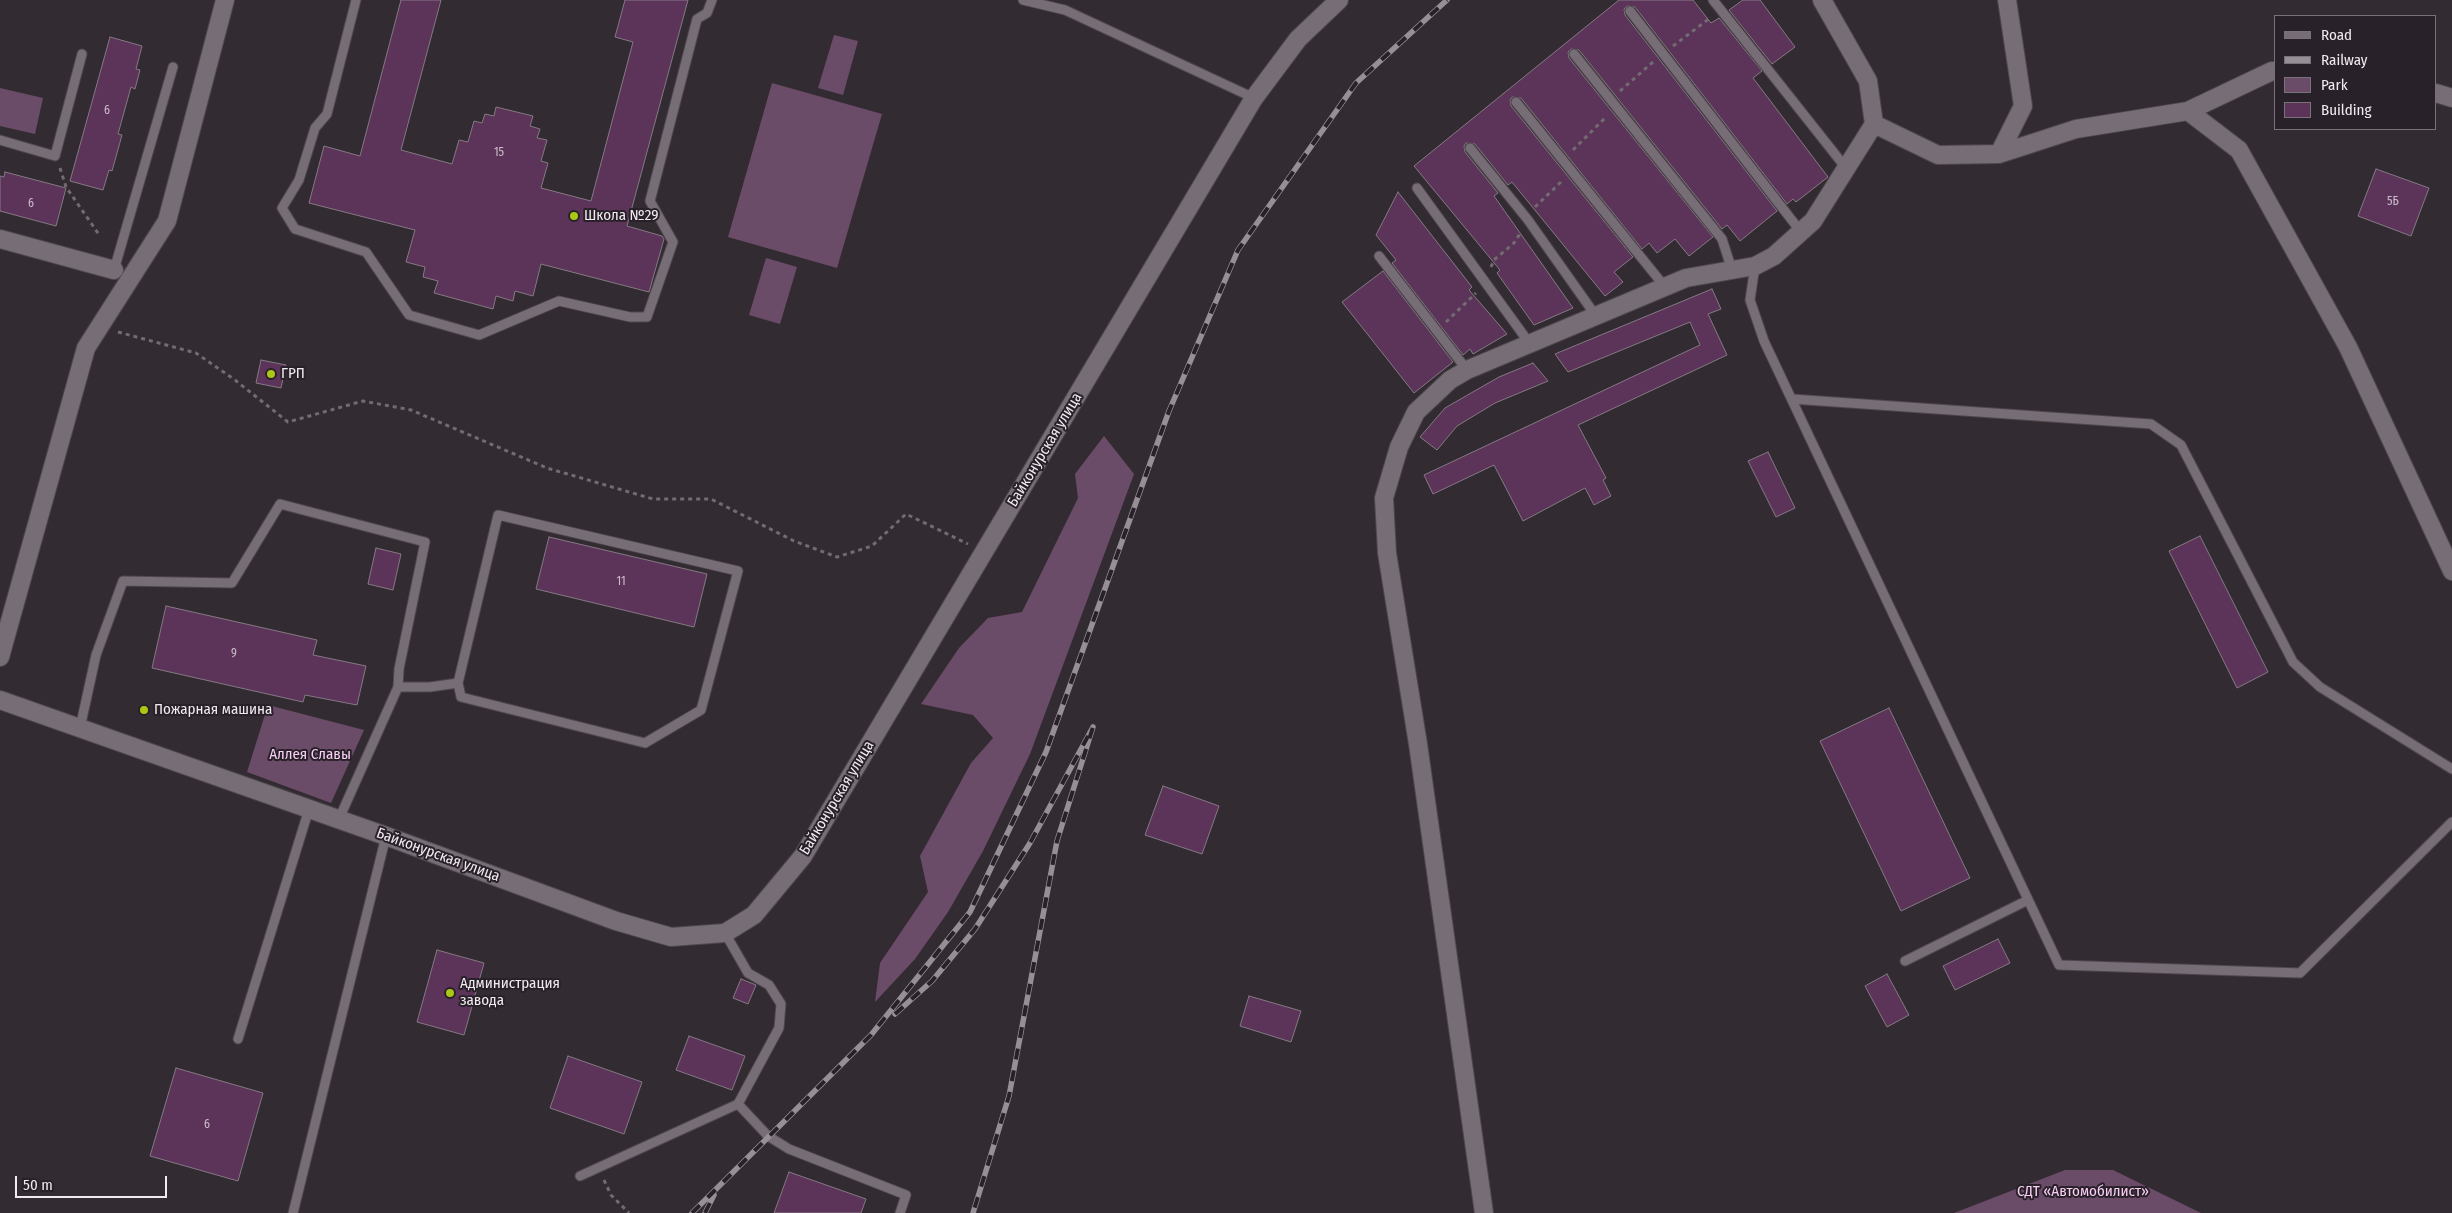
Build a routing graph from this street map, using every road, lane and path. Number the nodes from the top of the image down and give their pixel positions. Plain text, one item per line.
1 (225, 0) edge
2 (356, 0) edge
3 (712, 0) edge
4 (1023, 0) edge
5 (1339, 0) edge
6 (1713, 0) edge
7 (1822, 0) edge
8 (2007, 0) edge
9 (1630, 11) dead end
10 (82, 54) dead end
11 (1574, 54) dead end
12 (173, 67) dead end
13 (2274, 72) edge
14 (2437, 93) edge
15 (1254, 98) junction
16 (2452, 98) edge
17 (1516, 102) dead end
18 (2188, 110) junction
19 (1874, 124) junction
20 (0, 140) edge
21 (1470, 148) dead end
22 (1999, 154) junction
23 (55, 156) junction
24 (1846, 168) junction
25 (1416, 188) dead end
26 (1801, 232) junction
27 (100, 236) dead end
28 (0, 239) edge
29 (1379, 256) dead end
30 (1755, 266) junction
31 (114, 270) joint
32 (1732, 270) junction
33 (1665, 287) junction
34 (1596, 316) junction
35 (99, 327) junction
36 (1530, 345) junction
37 (1467, 370) junction
38 (1792, 399) junction
39 (984, 552) junction
40 (2452, 571) edge
41 (0, 657) edge
42 (458, 683) junction
43 (398, 687) junction
44 (0, 700) edge
45 (80, 728) junction
46 (2452, 769) edge
47 (309, 809) junction
48 (339, 819) junction
49 (2452, 822) edge
50 (386, 836) junction
51 (2028, 900) junction
52 (725, 933) junction
53 (1905, 962) dead end
54 (238, 1039) dead end
55 (738, 1104) junction
56 (599, 1168) junction
57 (580, 1176) dead end
58 (293, 1213) edge
59 (630, 1213) edge
60 (900, 1213) edge
61 (1484, 1213) edge

1 - 35 street
2 - 3 lane
4 - 15 lane
5 - 15 street, Байконурская улица
6 - 24 lane
7 - 19 street
8 - 22 street
9 - 26 lane
10 - 23 lane
11 - 32 lane
12 - 31 lane
13 - 18 street
14 - 16 street
15 - 39 street, Байконурская улица
17 - 33 lane
18 - 22 street
18 - 40 street
19 - 22 street
19 - 24 street
20 - 23 lane
21 - 34 lane
23 - 27 path
24 - 26 street
25 - 36 lane
26 - 30 street
28 - 31 street
29 - 37 lane
30 - 32 street
30 - 38 lane
32 - 33 street
33 - 34 street
34 - 36 street
35 - 39 path
35 - 41 street
36 - 37 street
37 - 61 street
38 - 46 lane
38 - 51 lane
39 - 52 street, Байконурская улица
42 - 42 lane
42 - 43 lane
43 - 45 lane
43 - 48 lane
44 - 45 street, Байконурская улица
45 - 47 street, Байконурская улица
47 - 48 street, Байконурская улица
47 - 54 lane
48 - 50 street, Байконурская улица
49 - 51 lane
50 - 52 street, Байконурская улица
50 - 58 lane
51 - 53 lane
52 - 55 lane
55 - 56 lane
55 - 60 lane
56 - 57 lane
56 - 59 path

